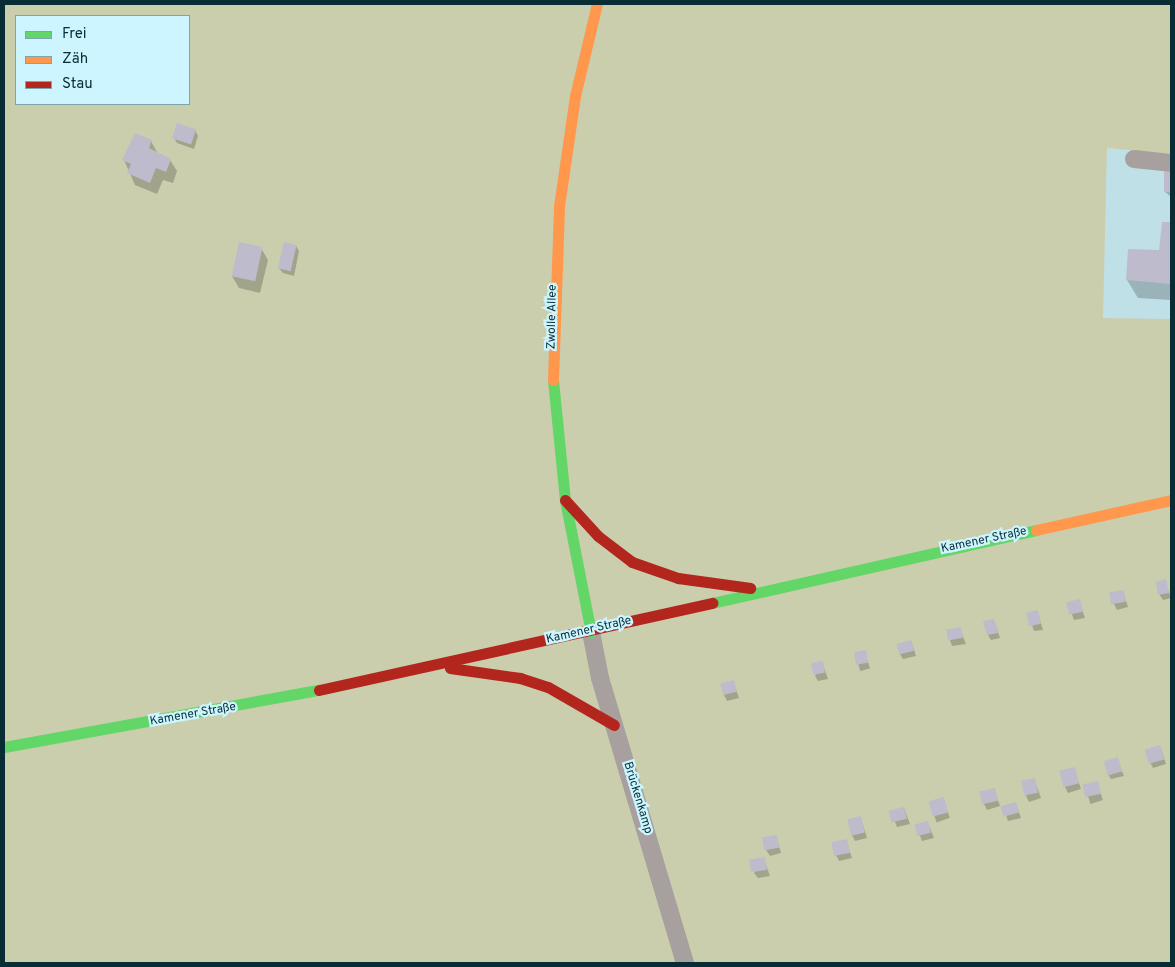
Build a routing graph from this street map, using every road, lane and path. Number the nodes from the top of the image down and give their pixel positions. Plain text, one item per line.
1 (597, 4) edge
2 (1134, 159) dead end
3 (1171, 163) edge
4 (565, 500) junction
5 (1171, 500) edge
6 (763, 590) junction
7 (591, 632) junction
8 (433, 666) junction
9 (614, 725) junction
10 (4, 747) edge
11 (685, 963) edge

1 - 4 main road, Zwolle Allee
2 - 3 street
4 - 6 main road
4 - 7 main road, Zwolle Allee
5 - 6 main road, Kamener Straße
6 - 7 main road, Kamener Straße
7 - 8 main road, Kamener Straße
7 - 9 street, Brückenkamp
8 - 9 main road
8 - 10 main road, Kamener Straße
9 - 11 street, Brückenkamp

